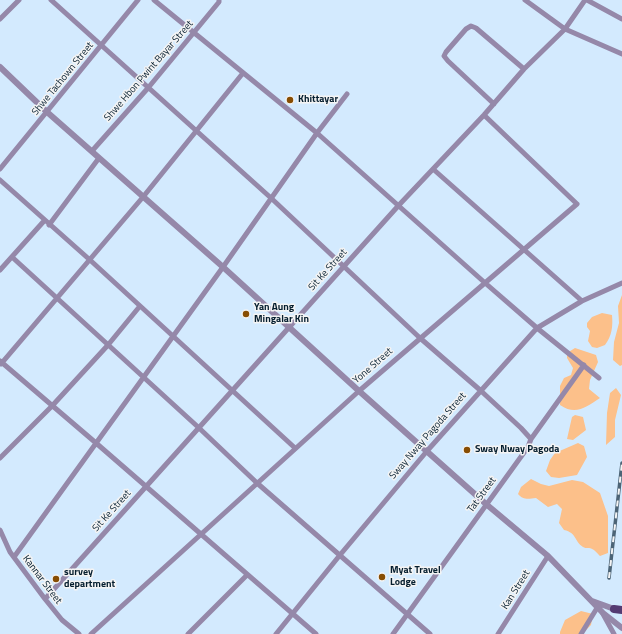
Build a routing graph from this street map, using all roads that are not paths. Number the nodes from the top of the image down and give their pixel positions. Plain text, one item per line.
1 (19, 0) edge
2 (51, 0) edge
3 (138, 0) edge
4 (154, 0) edge
5 (525, 0) edge
6 (586, 0) edge
7 (219, 1) edge
8 (622, 19) edge
9 (0, 20) edge
10 (565, 29) junction
11 (195, 32) junction
12 (102, 46) junction
13 (622, 54) edge
14 (0, 67) edge
15 (524, 69) junction
16 (243, 73) junction
17 (148, 88) junction
18 (347, 94) dead end
19 (494, 104) junction
20 (47, 112) junction
21 (484, 115) junction
22 (197, 132) junction
23 (317, 133) junction
24 (92, 151) junction
25 (99, 158) junction
26 (0, 169) edge
27 (433, 169) junction
28 (0, 180) edge
29 (143, 197) junction
30 (271, 198) junction
31 (399, 205) junction
32 (44, 221) junction
33 (49, 225) junction
34 (524, 249) junction
35 (12, 257) junction
36 (90, 260) junction
37 (223, 267) junction
38 (344, 267) junction
39 (0, 270) edge
40 (484, 282) junction
41 (622, 283) edge
42 (57, 299) junction
43 (582, 301) junction
44 (140, 306) junction
45 (290, 327) junction
46 (537, 328) junction
47 (173, 337) junction
48 (420, 338) junction
49 (108, 345) junction
50 (1, 363) edge
51 (584, 365) junction
52 (144, 377) junction
53 (599, 378) dead end
54 (232, 390) junction
55 (480, 390) junction
56 (359, 391) junction
57 (52, 406) junction
58 (198, 427) junction
59 (531, 439) junction
60 (96, 443) junction
61 (295, 448) junction
62 (427, 451) junction
63 (0, 458) edge
64 (257, 483) junction
65 (146, 486) junction
66 (486, 504) junction
67 (0, 530) edge
68 (201, 534) junction
69 (340, 554) junction
70 (548, 556) junction
71 (14, 557) junction
72 (246, 575) junction
73 (45, 599) junction
74 (590, 600) junction
75 (598, 608) junction
76 (619, 610) edge
77 (292, 613) junction
78 (603, 613) junction
79 (408, 614) junction
80 (622, 628) edge
81 (80, 634) edge
82 (91, 634) edge
83 (188, 634) edge
84 (276, 634) edge
85 (316, 634) edge
86 (393, 634) edge
87 (430, 634) edge
88 (498, 634) edge
89 (581, 634) edge
90 (614, 634) edge

1 - 9 street
2 - 12 street
3 - 12 street, Shwe Tachown Street
4 - 11 street
5 - 10 street
6 - 8 street
6 - 10 street, Sit Ke Street
7 - 11 street, Shwe Hbon Pwint Bayar Street
10 - 13 street
10 - 15 street, Sit Ke Street
11 - 16 street
11 - 17 street, Shwe Hbon Pwint Bayar Street
12 - 17 street
12 - 20 street, Shwe Tachown Street
14 - 20 street
15 - 19 street, Sit Ke Street
15 - 19 street
16 - 22 street
16 - 23 street
17 - 22 street
17 - 24 street, Shwe Hbon Pwint Bayar Street
18 - 23 street
19 - 21 street, Sit Ke Street
20 - 24 street
20 - 26 street, Shwe Tachown Street
21 - 27 street, Sit Ke Street
21 - 34 street, Yone Street
22 - 29 street
22 - 30 street
23 - 30 street
23 - 31 street
24 - 25 street
25 - 29 street
25 - 33 street
27 - 31 street, Sit Ke Street
27 - 34 street
28 - 32 street
29 - 36 street
29 - 37 street
30 - 37 street
30 - 38 street
31 - 38 street, Sit Ke Street
31 - 40 street
32 - 33 street
32 - 35 street
33 - 36 street
34 - 40 street, Yone Street
34 - 43 street
35 - 39 street
35 - 42 street
36 - 42 street
36 - 44 street
37 - 45 street
37 - 47 street
38 - 45 street, Sit Ke Street
38 - 48 street
40 - 46 street
40 - 48 street, Yone Street
41 - 43 street, Sway Nway Pagoda Street
42 - 49 street
42 - 50 street
43 - 46 street, Sway Nway Pagoda Street
44 - 47 street
44 - 49 street
45 - 54 street, Sit Ke Street
45 - 56 street
46 - 51 street
46 - 55 street, Sway Nway Pagoda Street
47 - 52 street
47 - 54 street
48 - 55 street
48 - 56 street, Yone Street
49 - 52 street
49 - 57 street
50 - 57 street
51 - 53 street
51 - 59 street, Tat Street
52 - 58 street
52 - 60 street
54 - 58 street, Sit Ke Street
54 - 61 street
55 - 59 street
55 - 62 street, Sway Nway Pagoda Street
56 - 61 street, Yone Street
56 - 62 street
57 - 60 street
57 - 63 street
58 - 64 street
58 - 65 street, Sit Ke Street
59 - 66 street, Tat Street
60 - 65 street
60 - 71 street
61 - 64 street, Yone Street
62 - 66 street
62 - 69 street, Sway Nway Pagoda Street
64 - 68 street, Yone Street
64 - 69 street
65 - 68 street
65 - 73 street, Sit Ke Street
66 - 70 street
66 - 79 street, Tat Street
67 - 71 street, Kannar Street
68 - 72 street
68 - 82 street, Yone Street
69 - 77 street, Sway Nway Pagoda Street
69 - 79 street
70 - 74 street
70 - 88 street, Kan Street
71 - 73 street, Kannar Street
72 - 77 street
72 - 83 street
73 - 81 street, Kannar Street
74 - 75 street
74 - 76 street
75 - 78 street
75 - 89 street
77 - 84 street, Sway Nway Pagoda Street
77 - 85 street
78 - 80 street
78 - 90 street
79 - 86 street, Tat Street
79 - 87 street

